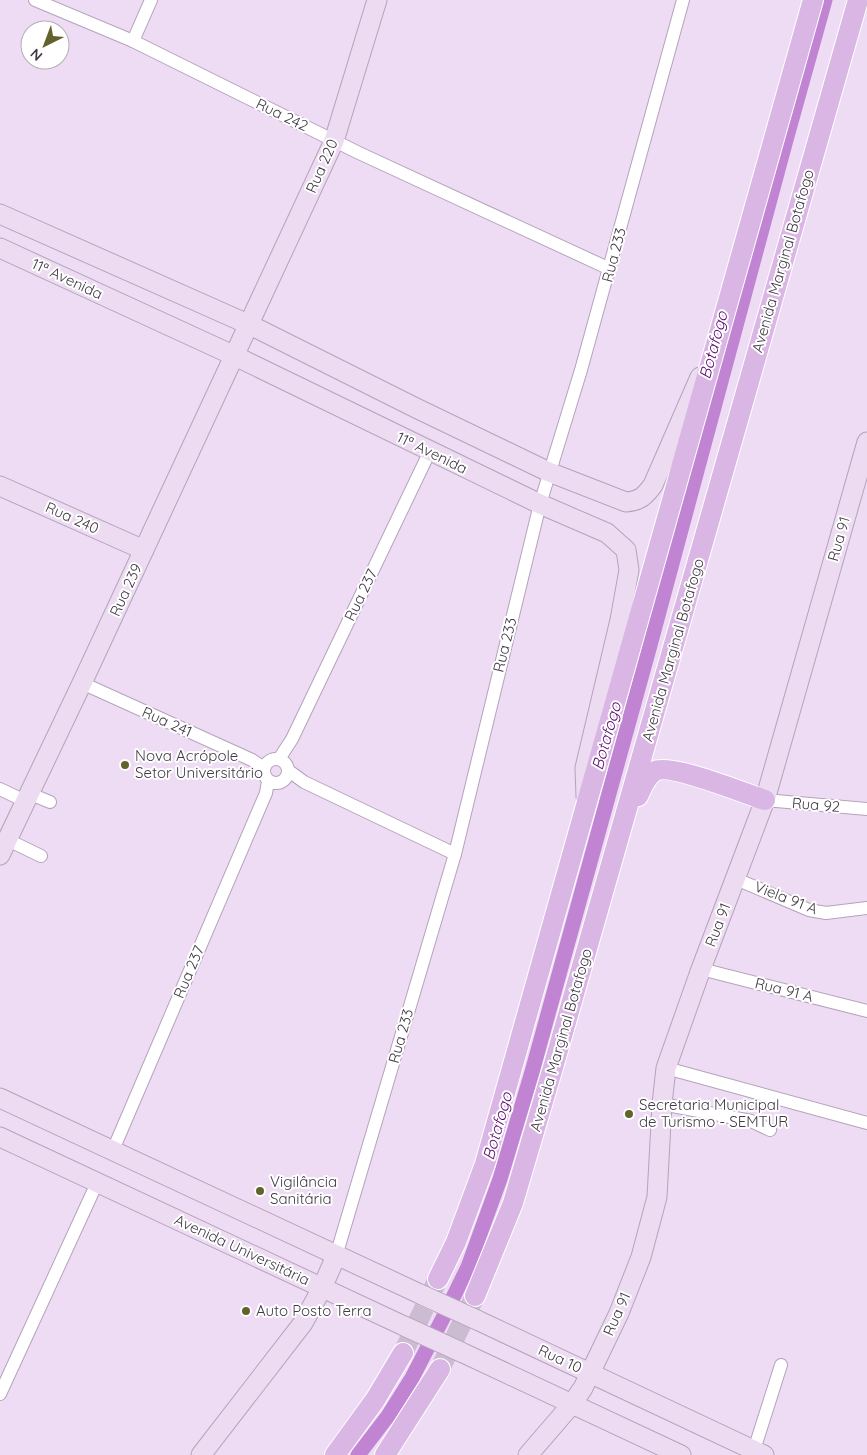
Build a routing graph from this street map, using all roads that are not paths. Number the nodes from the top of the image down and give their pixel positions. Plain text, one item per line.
1 (34, 0) edge
2 (151, 0) edge
3 (377, 0) edge
4 (683, 0) edge
5 (813, 0) edge
6 (858, 0) edge
7 (133, 41) junction
8 (334, 141) junction
9 (0, 214) edge
10 (0, 248) edge
11 (610, 269) junction
12 (250, 325) junction
13 (716, 340) junction
14 (235, 356) junction
15 (430, 451) junction
16 (866, 452) edge
17 (549, 472) junction
18 (0, 486) edge
19 (540, 504) junction
20 (144, 550) junction
21 (82, 683) junction
22 (276, 773) junction
23 (0, 789) edge
24 (26, 797) junction
25 (765, 800) junction
26 (50, 802) dead end
27 (586, 805) junction
28 (867, 809) edge
29 (3, 847) edge
30 (455, 854) junction
31 (41, 856) dead end
32 (736, 879) junction
33 (867, 908) edge
34 (599, 911) junction
35 (701, 969) junction
36 (867, 1011) edge
37 (666, 1068) junction
38 (0, 1098) edge
39 (662, 1104) junction
40 (867, 1123) edge
41 (767, 1128) dead end
42 (0, 1138) edge
43 (112, 1150) junction
44 (97, 1183) junction
45 (336, 1256) junction
46 (438, 1278) tunnel mouth
47 (322, 1288) junction
48 (475, 1296) tunnel mouth
49 (403, 1353) tunnel mouth
50 (781, 1365) dead end
51 (440, 1369) tunnel mouth
52 (590, 1373) junction
53 (0, 1394) edge
54 (572, 1404) junction
55 (759, 1453) edge
56 (201, 1455) edge
57 (335, 1455) edge
58 (386, 1455) edge
59 (528, 1455) edge
60 (681, 1455) edge

1 - 7 street, Rua 242
2 - 7 street
3 - 8 main road, Rua 220
4 - 11 street, Rua 233
5 - 13 main road
6 - 34 main road, Avenida Marginal Botafogo
7 - 8 street, Rua 242
8 - 11 street, Rua 242
8 - 12 main road, Rua 220
9 - 12 main road, 11ª Avenida
10 - 14 main road, 11ª Avenida
11 - 17 street, Rua 233
12 - 14 main road, Rua 239
12 - 17 main road, 11ª Avenida
13 - 17 main road, 11ª Avenida
13 - 27 main road
14 - 15 main road, 11ª Avenida
14 - 20 main road, Rua 239
15 - 19 main road, 11ª Avenida
15 - 22 street, Rua 237
16 - 25 main road, Rua 91
17 - 19 street, Rua 233
18 - 20 main road, Rua 240
19 - 27 main road, 11ª Avenida
19 - 30 street, Rua 233
20 - 21 main road, Rua 239
21 - 22 street, Rua 241
21 - 24 main road, Rua 239
22 - 30 street, Rua 241
22 - 43 street, Rua 237
23 - 24 street
24 - 26 street
24 - 29 main road, Rua 239
25 - 28 street, Rua 92
25 - 32 main road, Rua 91
25 - 34 main road
27 - 46 main road
29 - 31 street
30 - 45 street, Rua 233
32 - 33 street, Viela 91 A
32 - 35 main road, Rua 91
34 - 48 main road, Avenida Marginal Botafogo
35 - 36 street, Rua 91 A
35 - 37 main road, Rua 91
37 - 39 main road, Rua 91
37 - 40 street
38 - 43 main road
39 - 41 street
39 - 52 main road, Rua 91
42 - 44 main road, Avenida Universitária
43 - 45 main road
44 - 47 main road, Avenida Universitária
44 - 53 street
45 - 47 main road, Rua 233
45 - 52 main road, Rua 10, bridge
47 - 54 main road, Avenida Universitária, bridge
47 - 56 main road, Rua 233
49 - 57 main road
50 - 55 street
51 - 58 main road
52 - 54 main road, Rua 91
52 - 55 main road, Rua 10
54 - 59 main road, Rua 91
54 - 60 main road

